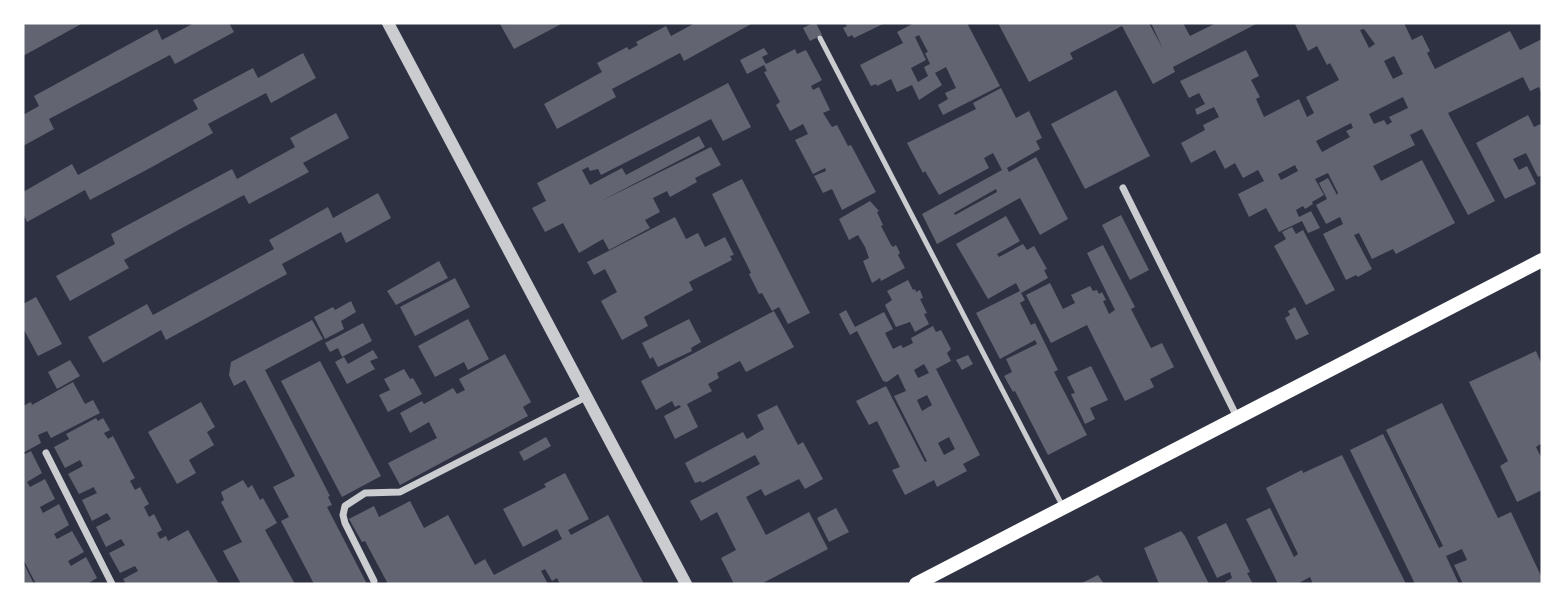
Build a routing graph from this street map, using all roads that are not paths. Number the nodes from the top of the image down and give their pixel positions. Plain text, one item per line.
1 (388, 23) edge
2 (820, 38) dead end
3 (1122, 188) dead end
4 (1542, 260) edge
5 (586, 397) junction
6 (1237, 417) junction
7 (47, 453) dead end
8 (1063, 508) junction
9 (374, 581) dead end
10 (112, 584) edge
11 (686, 584) edge
12 (916, 584) edge

1 - 5 street
2 - 8 lane
3 - 6 street
4 - 6 main road
5 - 9 street
5 - 11 street
6 - 8 main road
7 - 10 street
8 - 12 main road

